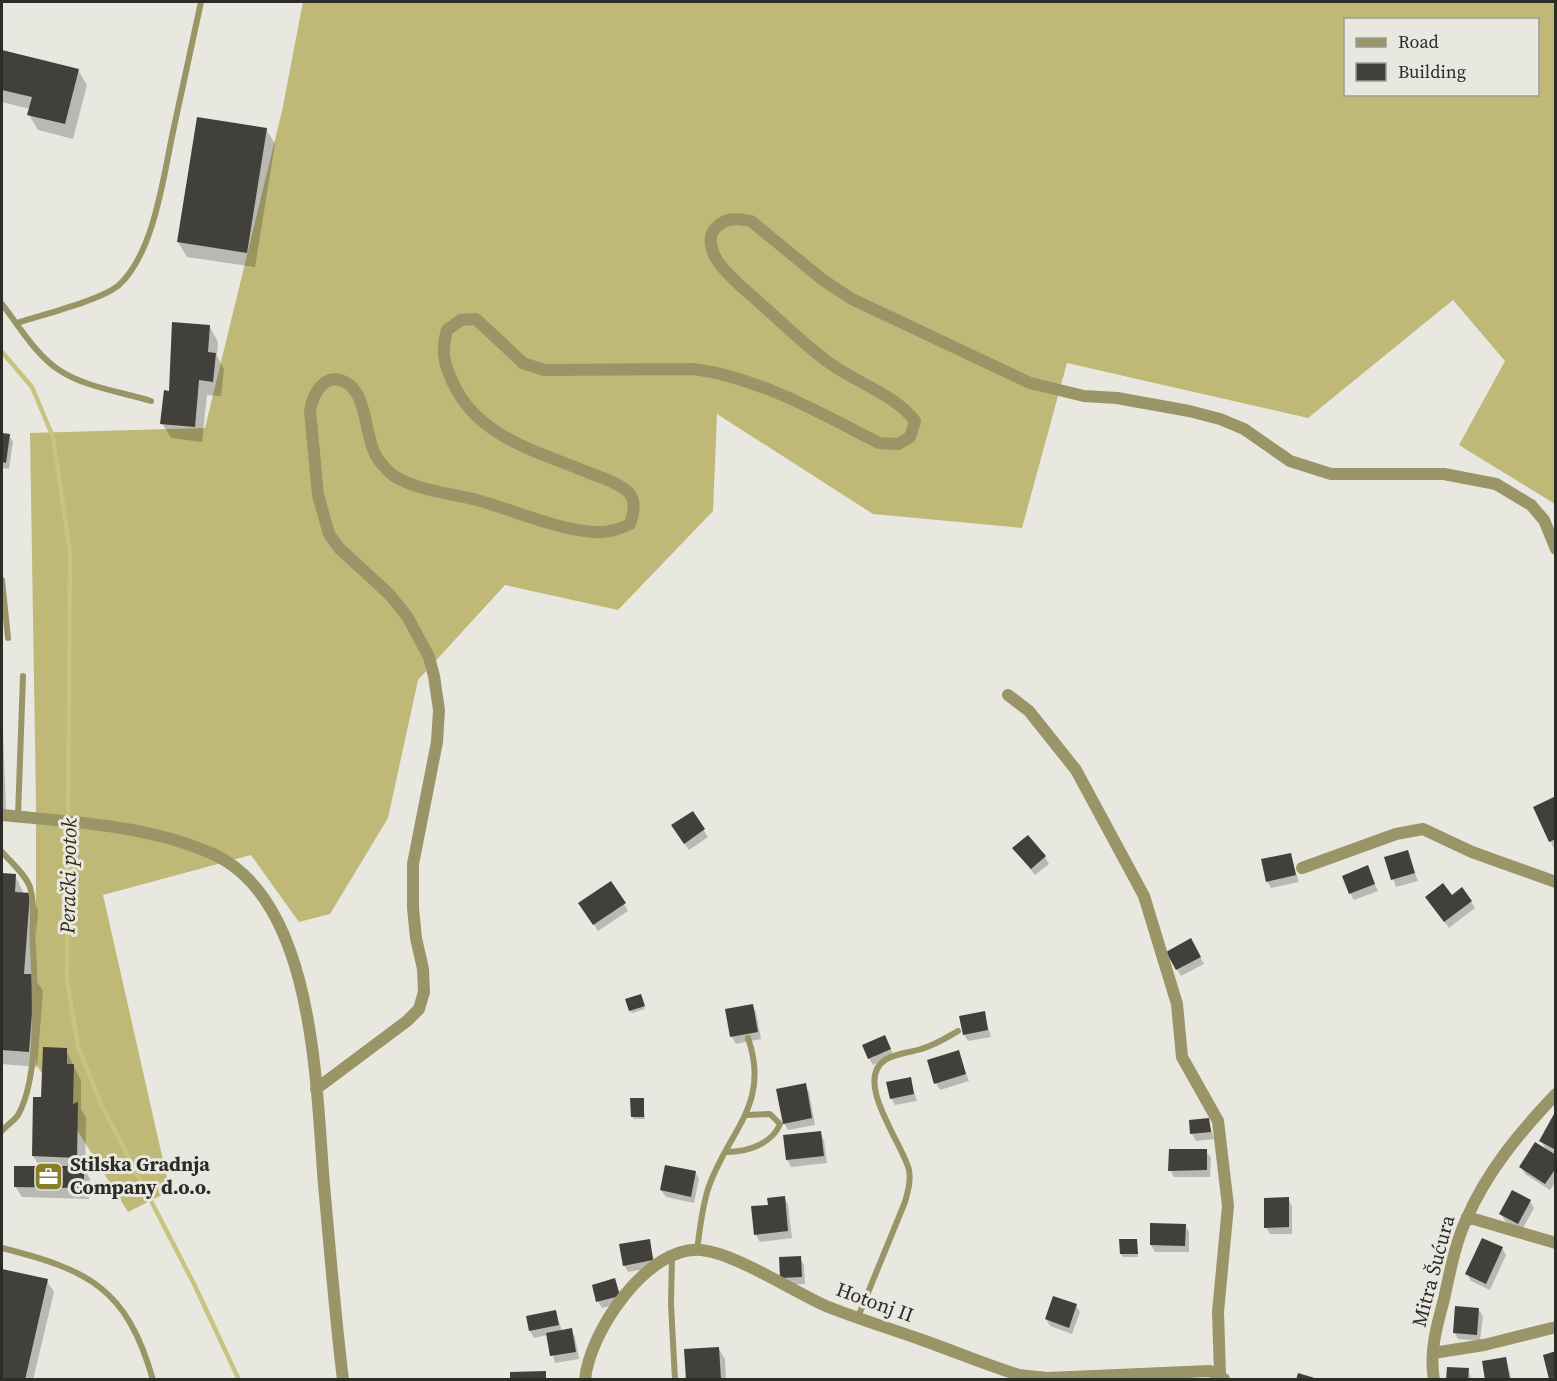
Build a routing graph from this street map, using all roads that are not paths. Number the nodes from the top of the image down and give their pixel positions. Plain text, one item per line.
1 (201, 2) edge
2 (2, 304) edge
3 (17, 323) junction
4 (151, 401) dead end
5 (1556, 549) edge
6 (2, 580) edge
7 (8, 638) dead end
8 (23, 676) dead end
9 (1008, 695) dead end
10 (2, 815) edge
11 (25, 817) junction
12 (2, 852) edge
13 (1302, 868) dead end
14 (1556, 882) edge
15 (958, 1031) dead end
16 (748, 1038) dead end
17 (316, 1089) junction
18 (1556, 1094) edge
19 (747, 1115) junction
20 (2, 1131) edge
21 (727, 1152) junction
22 (1467, 1217) junction
23 (1556, 1243) edge
24 (2, 1248) edge
25 (697, 1250) junction
26 (672, 1255) junction
27 (858, 1317) junction
28 (1556, 1327) edge
29 (1433, 1353) junction
30 (1108, 1377) edge
31 (1222, 1377) edge
32 (1056, 1378) edge
33 (153, 1380) edge
34 (343, 1380) edge
35 (585, 1380) edge
36 (675, 1380) edge
37 (1434, 1380) edge

1 - 3 lane
2 - 3 lane
3 - 4 lane
5 - 17 street
6 - 7 lane
8 - 11 lane
9 - 31 street
10 - 11 street
11 - 17 street
12 - 20 lane
13 - 14 street
15 - 27 lane
16 - 19 lane
17 - 34 street
18 - 22 street, Mitra Šućura
19 - 21 lane
19 - 21 lane
21 - 25 lane
22 - 23 street
22 - 29 street, Mitra Šućura
24 - 33 lane
25 - 26 street, Hotonj II
25 - 27 street, Hotonj II
26 - 35 street, Hotonj II
26 - 36 lane
27 - 32 street, Hotonj II
28 - 29 street
29 - 37 street, Mitra Šućura
30 - 31 street, Hotonj II
30 - 32 street, Hotonj II

